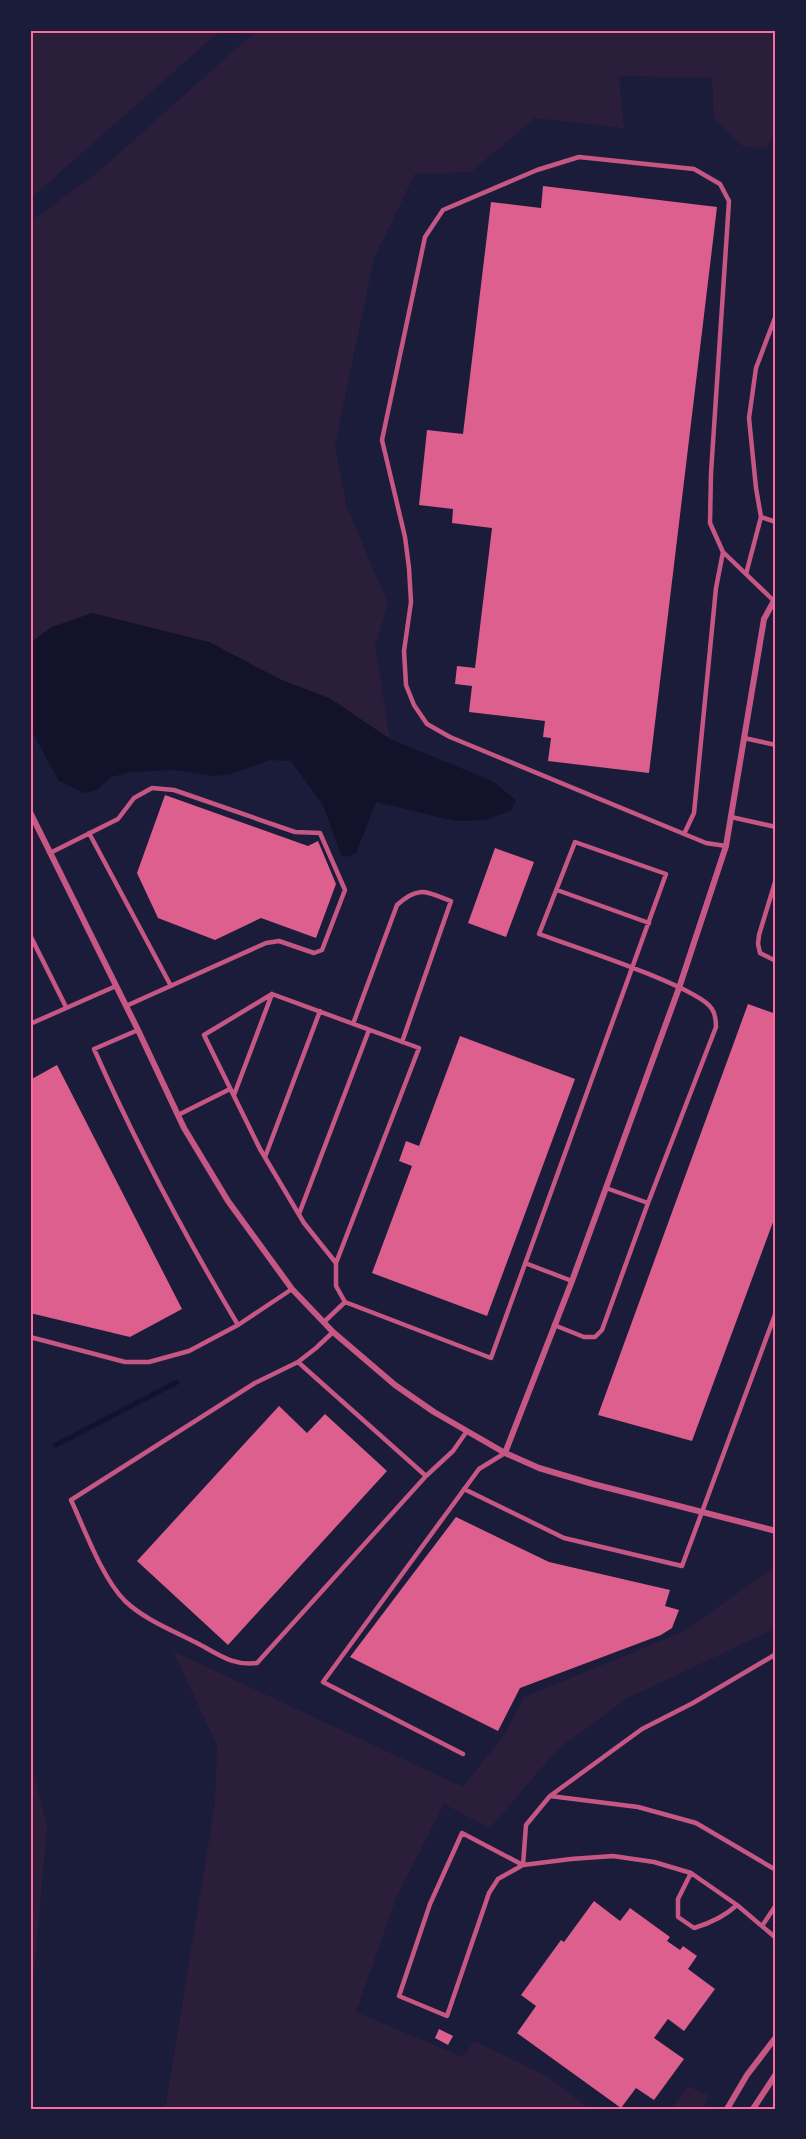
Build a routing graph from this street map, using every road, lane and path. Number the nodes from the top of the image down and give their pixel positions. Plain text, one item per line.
1 (776, 315) edge
2 (761, 517) junction
3 (776, 522) edge
4 (723, 552) junction
5 (746, 574) junction
6 (775, 598) edge
7 (744, 738) junction
8 (776, 745) edge
9 (30, 812) edge
10 (731, 817) junction
11 (776, 827) edge
12 (89, 833) junction
13 (684, 834) junction
14 (726, 846) junction
15 (50, 853) junction
16 (776, 879) edge
17 (556, 890) junction
18 (649, 923) junction
19 (30, 935) edge
20 (776, 961) edge
21 (632, 968) junction
22 (116, 986) junction
23 (171, 986) junction
24 (679, 988) junction
25 (272, 994) junction
26 (126, 1006) junction
27 (66, 1007) junction
28 (320, 1011) junction
29 (30, 1024) edge
30 (353, 1024) junction
31 (138, 1030) junction
32 (369, 1030) junction
33 (402, 1042) junction
34 (230, 1089) junction
35 (234, 1095) junction
36 (178, 1115) junction
37 (265, 1157) junction
38 (606, 1188) junction
39 (648, 1203) junction
40 (299, 1214) junction
41 (336, 1263) junction
42 (525, 1263) junction
43 (572, 1281) junction
44 (292, 1289) junction
45 (345, 1302) junction
46 (776, 1312) edge
47 (324, 1322) junction
48 (238, 1325) junction
49 (554, 1325) junction
50 (333, 1332) junction
51 (30, 1336) edge
52 (298, 1362) junction
53 (467, 1431) junction
54 (505, 1453) junction
55 (426, 1476) junction
56 (464, 1489) junction
57 (703, 1513) junction
58 (776, 1531) edge
59 (776, 1654) edge
60 (463, 1754) dead end
61 (550, 1796) junction
62 (523, 1865) junction
63 (776, 1870) edge
64 (691, 1873) junction
65 (737, 1905) junction
66 (776, 1905) edge
67 (762, 1926) junction
68 (776, 1938) edge
69 (776, 2037) edge
70 (776, 2074) edge
71 (726, 2109) edge
72 (753, 2109) edge

1 - 2 lane
2 - 3 lane
2 - 5 lane
4 - 5 lane
4 - 13 lane
4 - 13 lane
5 - 6 lane
6 - 7 street
7 - 8 lane
7 - 10 street
9 - 15 street
10 - 11 lane
10 - 14 street
12 - 15 lane
12 - 23 lane
12 - 23 lane
13 - 14 lane
14 - 24 street
15 - 22 street
16 - 20 lane
17 - 18 lane
17 - 18 lane
17 - 21 lane
18 - 21 lane
19 - 27 lane
21 - 24 lane
21 - 42 lane
22 - 26 street
22 - 27 lane
23 - 26 lane
24 - 38 street
24 - 39 lane
25 - 28 lane
25 - 34 lane
25 - 35 lane
26 - 31 street
27 - 29 lane
28 - 30 lane
28 - 37 lane
30 - 32 lane
30 - 33 lane
31 - 36 street
31 - 48 lane
32 - 33 lane
32 - 40 lane
33 - 41 lane
34 - 35 lane
34 - 36 lane
35 - 37 lane
36 - 44 street
37 - 40 lane
38 - 39 lane
38 - 43 street
39 - 49 lane
40 - 41 lane
41 - 45 lane
42 - 43 lane
42 - 45 lane
43 - 49 street
44 - 47 street
44 - 48 lane
45 - 47 lane
46 - 57 lane
47 - 50 street
48 - 51 lane
49 - 54 street
50 - 52 lane
50 - 53 street
52 - 55 lane
52 - 55 lane
53 - 54 street
53 - 55 lane
54 - 56 lane
54 - 57 street
56 - 57 lane
56 - 60 lane
57 - 58 street
59 - 61 lane
61 - 62 lane
61 - 63 lane
62 - 62 lane
62 - 64 lane
64 - 65 lane
64 - 65 lane
65 - 67 lane
66 - 67 lane
67 - 68 lane
69 - 71 street
70 - 72 street

